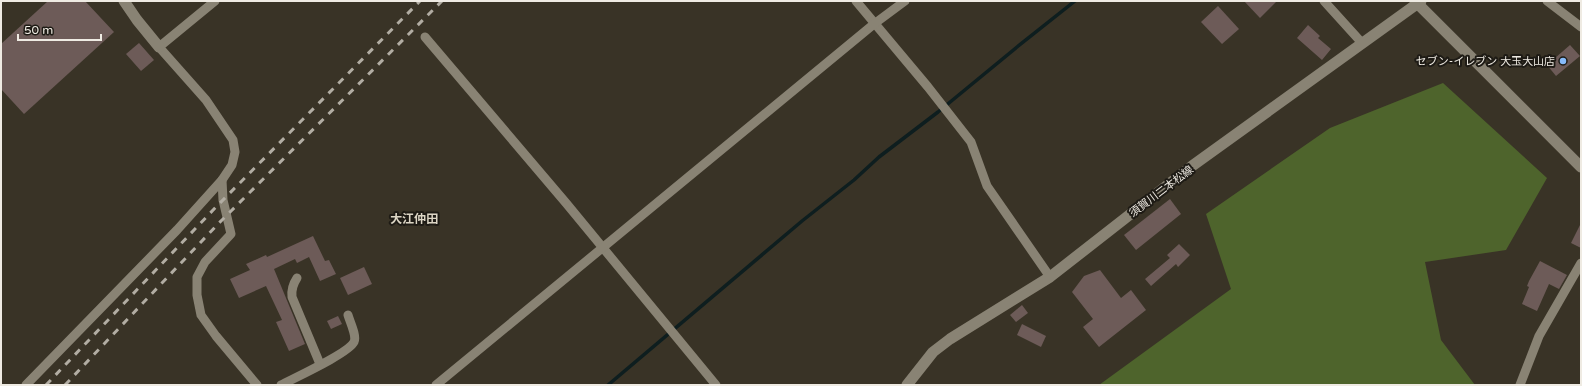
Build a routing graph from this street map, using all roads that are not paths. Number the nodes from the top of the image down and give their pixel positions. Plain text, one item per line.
1 (124, 1) edge
2 (215, 1) edge
3 (856, 1) edge
4 (905, 1) edge
5 (1324, 1) edge
6 (1547, 1) edge
7 (1418, 2) edge
8 (874, 24) junction
9 (1581, 26) edge
10 (425, 37) dead end
11 (1362, 43) junction
12 (159, 47) junction
13 (1581, 167) edge
14 (222, 180) junction
15 (602, 248) junction
16 (1581, 263) edge
17 (1050, 277) junction
18 (297, 278) dead end
19 (348, 315) dead end
20 (320, 364) junction
21 (26, 385) edge
22 (257, 385) edge
23 (281, 385) edge
24 (436, 385) edge
25 (716, 385) edge
26 (907, 385) edge
27 (1520, 385) edge

1 - 12 main road
2 - 12 street
3 - 8 street
4 - 8 street
5 - 11 street
6 - 9 street
7 - 11 main road, 須賀川二本松線
7 - 13 main road
8 - 15 street
8 - 17 street
10 - 15 street
11 - 17 main road, 須賀川二本松線
12 - 14 street
14 - 21 street
14 - 22 street
15 - 24 street
15 - 25 street
16 - 27 street
17 - 26 main road, 須賀川二本松線
18 - 20 street
19 - 20 street
20 - 23 street

